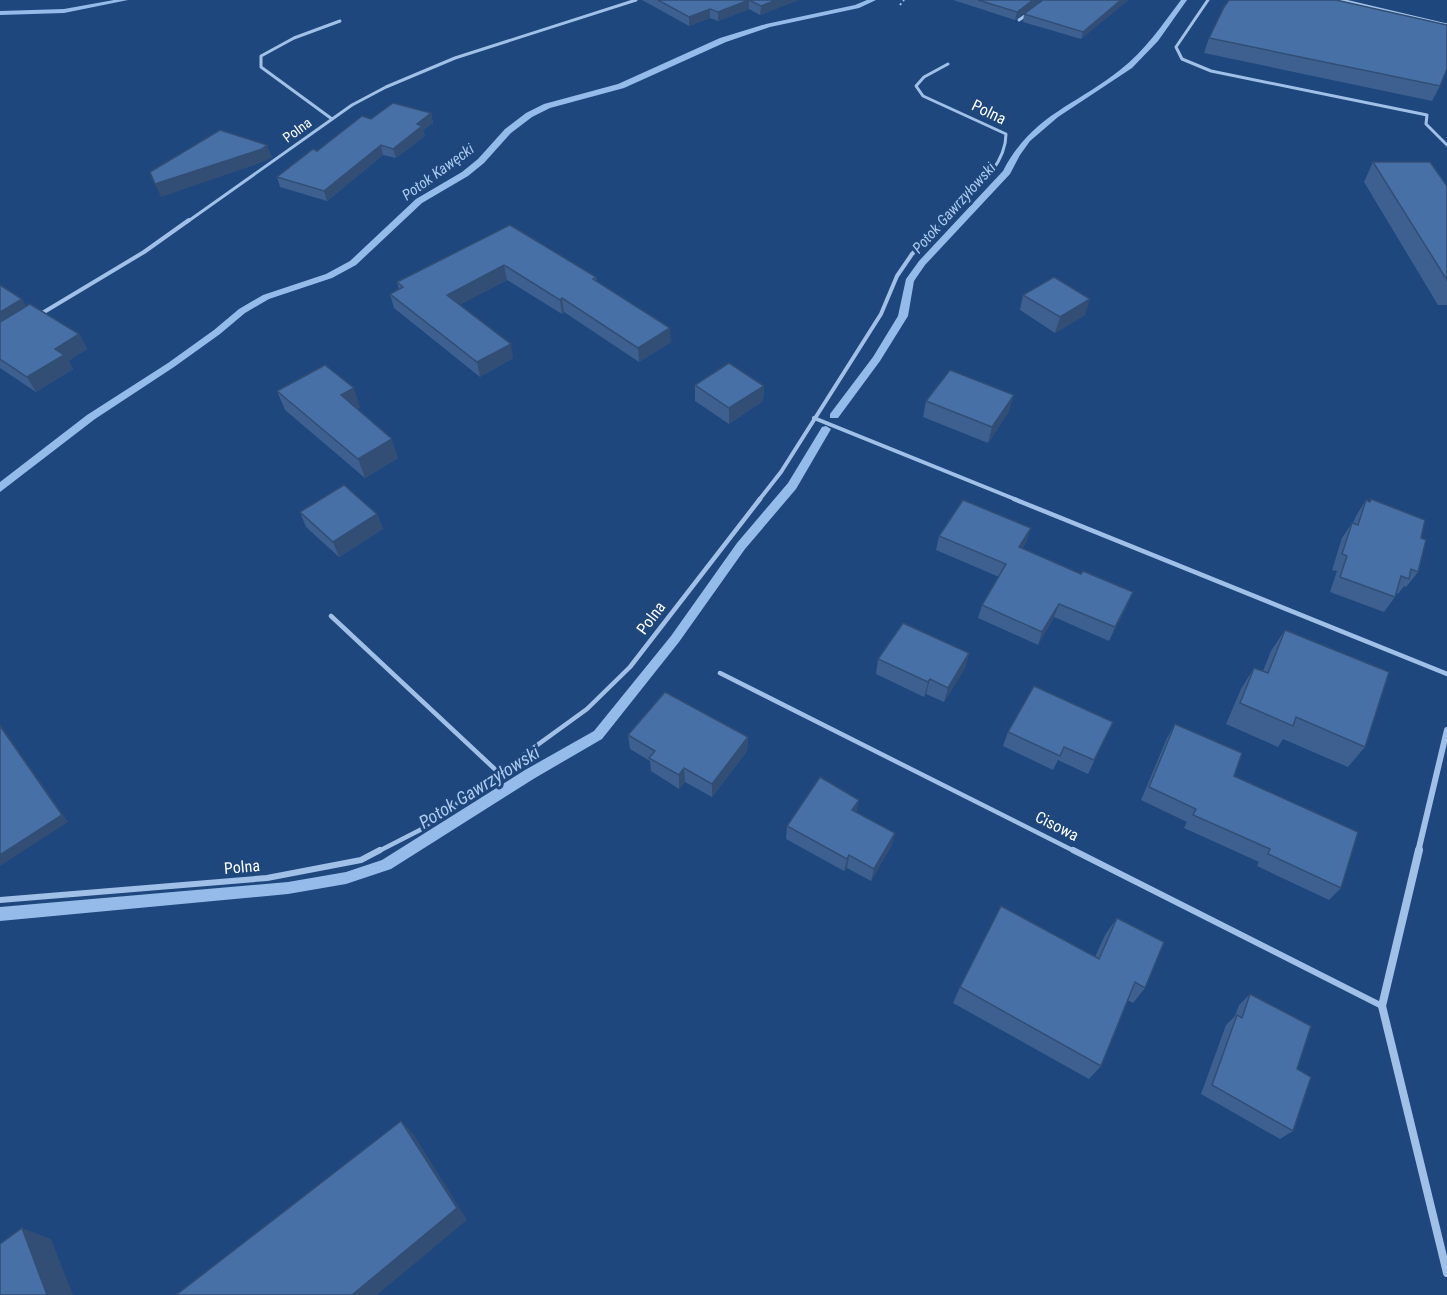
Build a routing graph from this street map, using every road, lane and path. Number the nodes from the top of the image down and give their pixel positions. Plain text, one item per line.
1 (636, 0) edge
2 (904, 0) edge
3 (1209, 0) edge
4 (1341, 0) edge
5 (900, 5) dead end
6 (1036, 7) edge
7 (1019, 20) edge
8 (339, 21) dead end
9 (1447, 25) edge
10 (948, 64) dead end
11 (332, 119) junction
12 (1447, 145) edge
13 (38, 316) edge
14 (814, 418) junction
15 (331, 616) dead end
16 (720, 672) dead end
17 (1447, 674) edge
18 (1447, 730) edge
19 (499, 773) junction
20 (0, 900) edge
21 (1382, 1006) junction
22 (1447, 1273) edge

1 - 11 lane, Polna
2 - 5 path
3 - 12 lane
4 - 9 lane
6 - 7 lane
8 - 11 lane
10 - 14 lane, Polna
11 - 13 lane, Polna
14 - 17 lane
14 - 19 lane, Polna
15 - 19 lane
16 - 21 lane, Cisowa
18 - 21 street
19 - 20 lane, Polna
21 - 22 street

